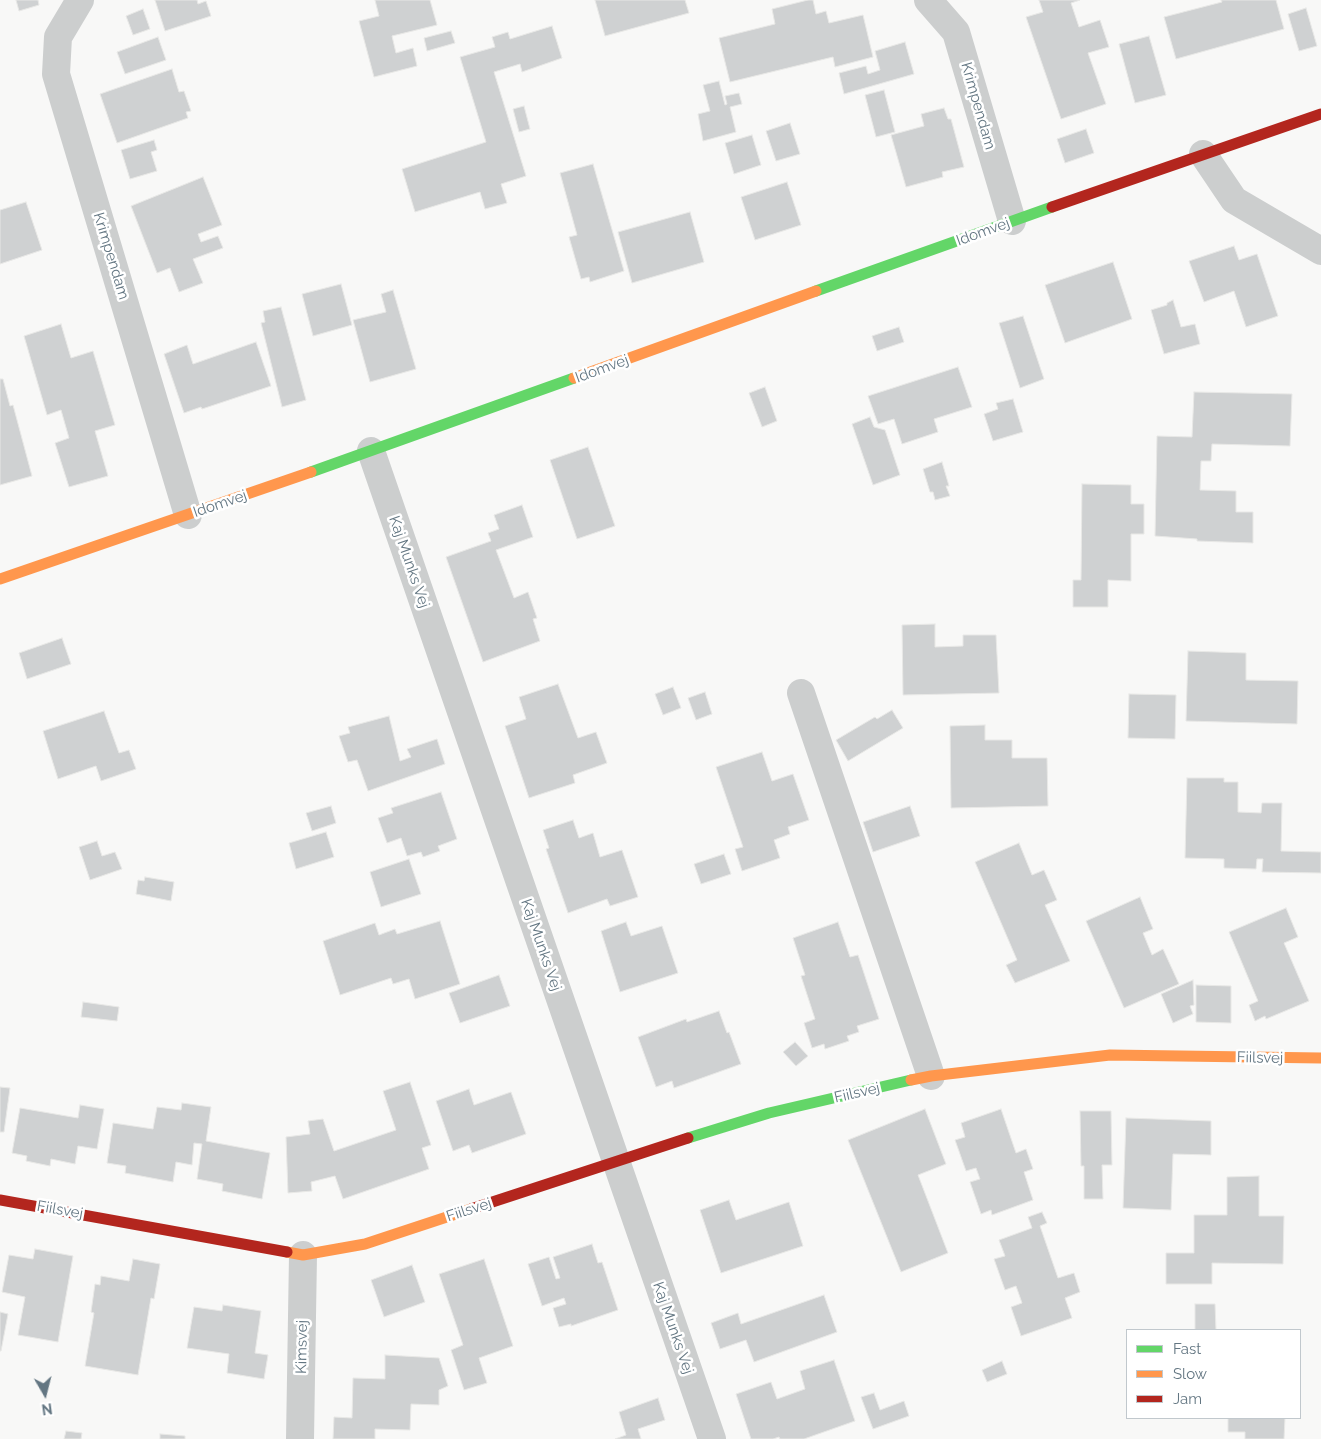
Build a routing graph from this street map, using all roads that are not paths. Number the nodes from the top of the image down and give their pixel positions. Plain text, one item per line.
1 (80, 0) edge
2 (928, 0) edge
3 (1321, 114) edge
4 (1202, 154) junction
5 (1012, 221) junction
6 (1321, 251) edge
7 (371, 451) junction
8 (188, 515) junction
9 (0, 579) edge
10 (800, 693) dead end
11 (1321, 1058) edge
12 (931, 1076) junction
13 (615, 1161) junction
14 (0, 1200) edge
15 (303, 1255) junction
16 (300, 1439) edge
17 (712, 1439) edge

1 - 8 street, Krimpendam
2 - 5 street, Krimpendam
3 - 4 street, Idomvej
4 - 5 street, Idomvej
4 - 6 street
5 - 7 street, Idomvej
7 - 8 street, Idomvej
7 - 13 street, Kaj Munks Vej
8 - 9 street, Idomvej
10 - 12 street
11 - 12 street, Fiilsvej
12 - 13 street, Fiilsvej
13 - 15 street, Fiilsvej
13 - 17 street, Kaj Munks Vej
14 - 15 street, Fiilsvej
15 - 16 street, Kimsvej

